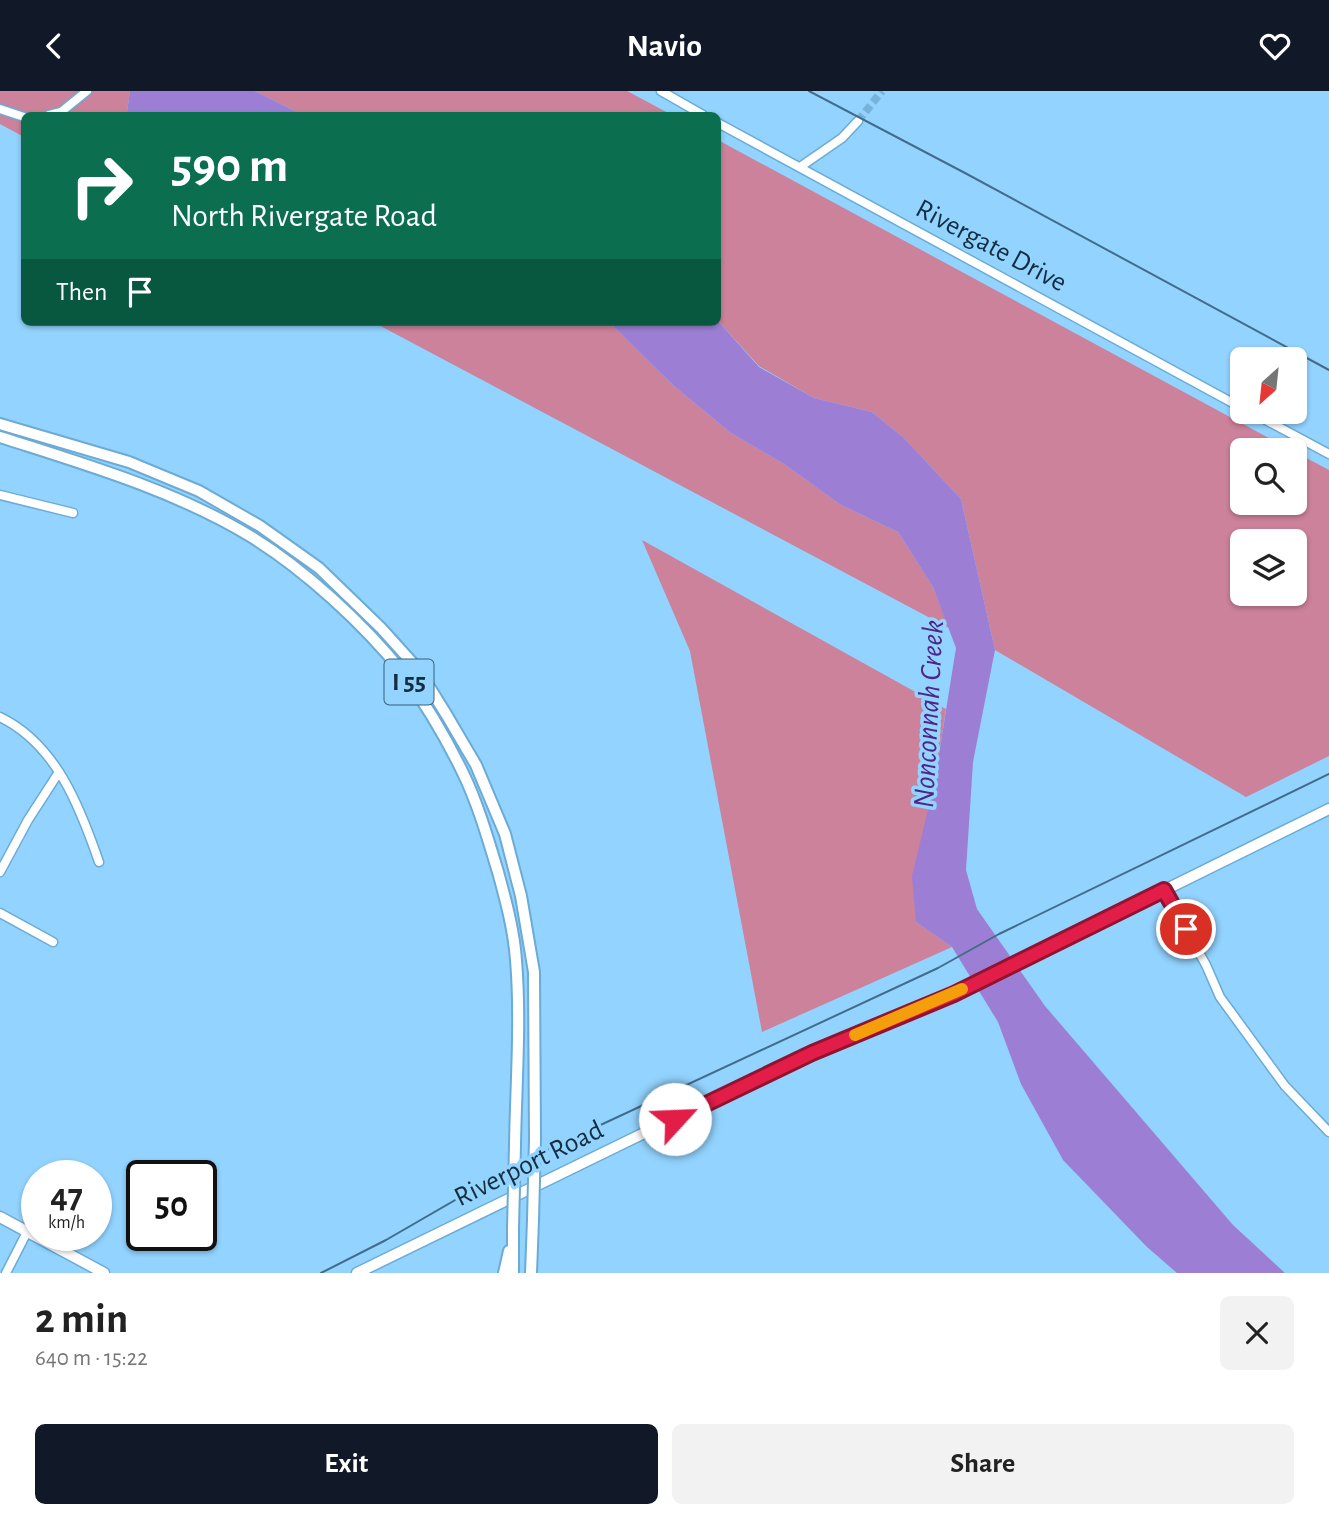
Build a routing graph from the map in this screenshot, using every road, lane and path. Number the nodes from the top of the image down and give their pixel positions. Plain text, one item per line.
1 (87, 91) edge
2 (661, 91) edge
3 (0, 109) edge
4 (61, 112) edge
5 (698, 112) edge
6 (21, 116) edge
7 (858, 121) tunnel mouth
8 (721, 125) edge
9 (800, 167) junction
10 (1230, 401) edge
11 (0, 421) edge
12 (1273, 424) edge
13 (0, 439) edge
14 (1329, 454) edge
15 (0, 495) edge
16 (73, 513) dead end
17 (0, 717) edge
18 (59, 772) junction
19 (1329, 809) edge
20 (99, 862) dead end
21 (0, 872) edge
22 (1164, 890) junction
23 (0, 913) edge
24 (52, 942) dead end
25 (1329, 1132) edge
26 (0, 1217) edge
27 (21, 1229) edge
28 (513, 1231) junction
29 (21, 1244) edge
30 (63, 1251) edge
31 (6, 1273) edge
32 (104, 1273) edge
33 (357, 1273) edge
34 (504, 1273) edge
35 (513, 1273) edge
36 (533, 1273) edge

1 - 4 street
2 - 5 street
3 - 6 street
7 - 9 street
8 - 9 street, Rivergate Drive
9 - 10 street, Rivergate Drive
11 - 36 highway, I 55, bridge
12 - 14 street
13 - 28 highway, I 55, bridge
15 - 16 street
17 - 18 street
18 - 20 street
18 - 21 street
19 - 22 main road, Riverport Road
22 - 25 street
22 - 33 main road, Riverport Road
23 - 24 street
26 - 27 main road
28 - 34 highway
28 - 35 highway, I 55
29 - 31 street
30 - 32 main road

